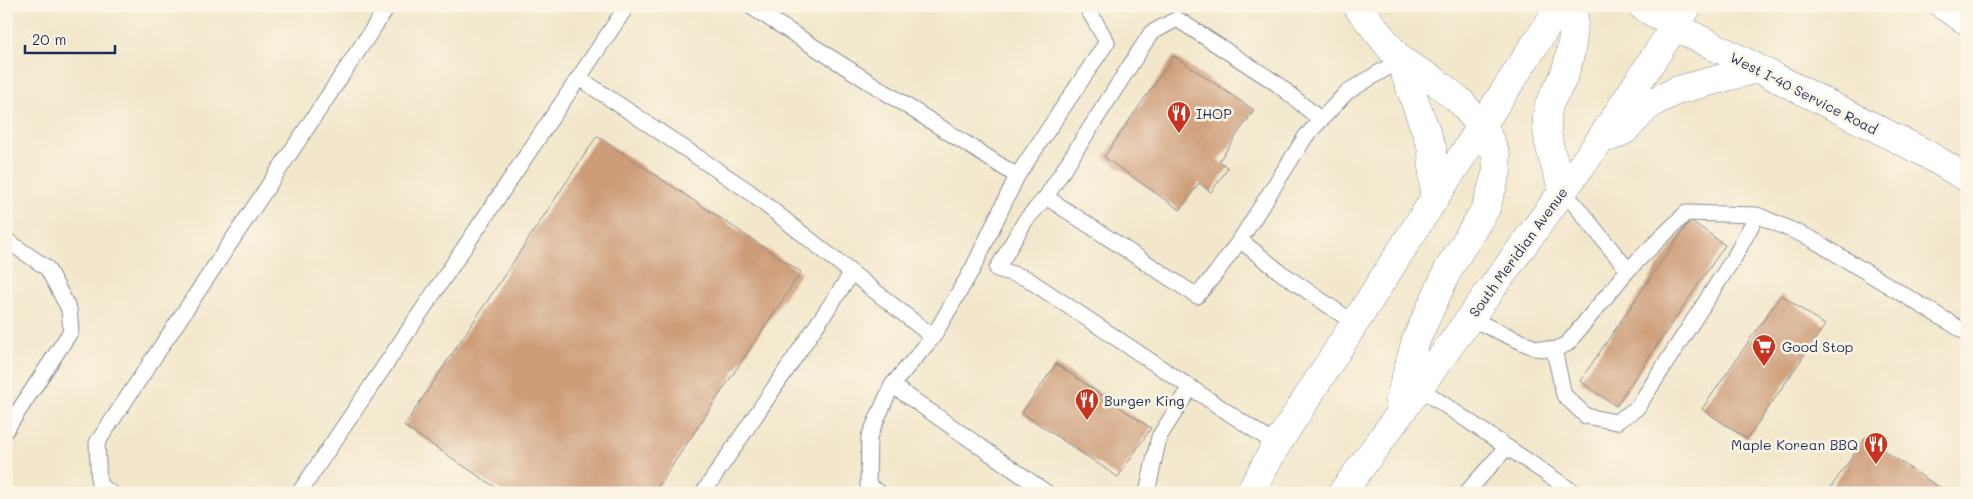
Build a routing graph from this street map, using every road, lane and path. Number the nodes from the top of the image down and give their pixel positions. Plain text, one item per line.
1 (388, 6) edge
2 (627, 6) edge
3 (750, 6) edge
4 (1086, 6) edge
5 (1356, 6) edge
6 (1560, 6) edge
7 (1573, 6) edge
8 (1642, 6) edge
9 (1944, 6) edge
10 (1681, 16) edge
11 (1967, 22) edge
12 (1400, 60) junction
13 (1757, 69) junction
14 (578, 78) junction
15 (1321, 120) junction
16 (1482, 127) junction
17 (1598, 143) junction
18 (1017, 176) junction
19 (1967, 178) edge
20 (1563, 190) junction
21 (1046, 197) junction
22 (1434, 199) junction
23 (1757, 215) junction
24 (6, 240) edge
25 (1240, 240) junction
26 (973, 268) junction
27 (997, 269) junction
28 (1628, 270) junction
29 (852, 273) junction
30 (1469, 318) junction
31 (1354, 324) junction
32 (1967, 333) edge
33 (933, 337) junction
34 (1554, 350) junction
35 (892, 385) junction
36 (1191, 387) junction
37 (1418, 387) junction
38 (1395, 418) junction
39 (6, 430) edge
40 (1277, 445) junction
41 (1507, 447) junction
42 (110, 493) edge
43 (300, 493) edge
44 (703, 493) edge
45 (880, 493) edge
46 (1047, 493) edge
47 (1148, 493) edge
48 (1250, 493) edge
49 (1342, 493) edge
50 (1466, 493) edge
51 (1576, 493) edge

1 - 42 lane
2 - 14 lane
3 - 18 lane
4 - 18 lane
5 - 12 main road
6 - 16 main road
7 - 20 main road
8 - 10 main road, West I-40 Service Road
9 - 11 main road
10 - 13 main road, West I-40 Service Road
10 - 17 main road, South Meridian Avenue
12 - 15 lane
12 - 16 main road
12 - 22 main road
13 - 17 main road
13 - 19 main road, West I-40 Service Road
14 - 29 lane
14 - 43 lane
15 - 21 lane
15 - 25 lane
16 - 22 main road
16 - 38 main road
17 - 20 main road, South Meridian Avenue
18 - 26 lane
20 - 28 lane
20 - 30 main road, South Meridian Avenue
21 - 25 lane
21 - 27 lane
22 - 31 main road
23 - 28 lane
23 - 32 lane
23 - 34 lane
24 - 39 lane
25 - 31 lane
26 - 27 lane
26 - 33 lane
27 - 36 lane
28 - 34 lane
29 - 33 lane
29 - 44 lane
30 - 34 lane
30 - 37 main road, South Meridian Avenue
31 - 40 main road
33 - 35 lane
35 - 45 lane
35 - 46 lane
36 - 40 lane
36 - 47 lane
37 - 38 main road, South Meridian Avenue
37 - 41 lane
38 - 49 main road, South Meridian Avenue
40 - 48 main road
41 - 50 lane
41 - 51 lane

